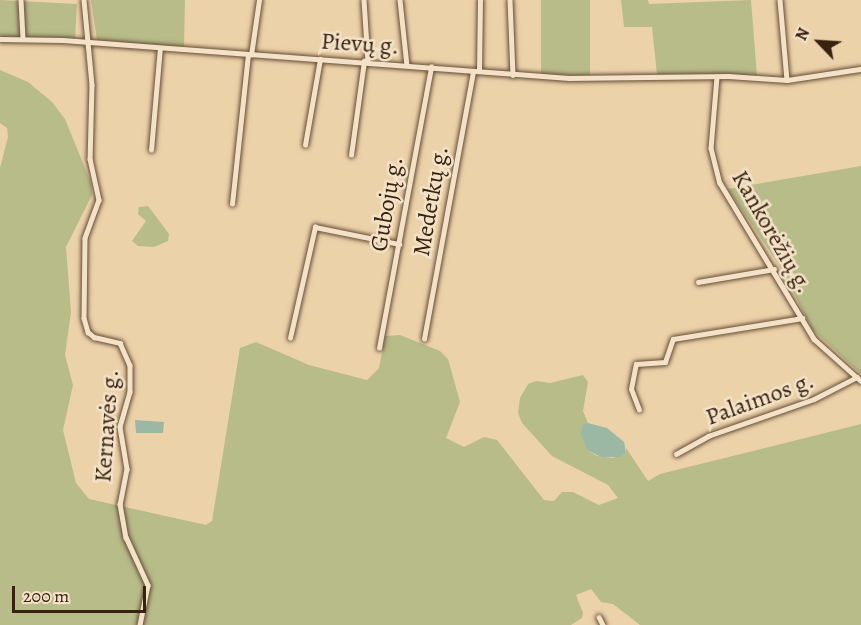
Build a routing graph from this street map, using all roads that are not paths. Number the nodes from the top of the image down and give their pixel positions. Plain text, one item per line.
1 (21, 0) edge
2 (84, 0) edge
3 (259, 0) edge
4 (364, 0) edge
5 (400, 0) edge
6 (480, 0) edge
7 (510, 0) edge
8 (780, 0) edge
9 (0, 39) edge
10 (23, 39) junction
11 (90, 43) junction
12 (160, 48) junction
13 (250, 55) junction
14 (320, 59) junction
15 (366, 62) junction
16 (407, 65) junction
17 (431, 67) junction
18 (861, 69) edge
19 (476, 71) junction
20 (513, 75) junction
21 (717, 76) junction
22 (787, 80) junction
23 (305, 145) dead end
24 (151, 150) dead end
25 (351, 155) dead end
26 (232, 204) dead end
27 (399, 244) junction
28 (774, 269) junction
29 (698, 282) dead end
30 (802, 318) junction
31 (290, 338) dead end
32 (424, 339) dead end
33 (379, 348) dead end
34 (859, 379) edge
35 (639, 410) dead end
36 (676, 454) dead end
37 (599, 617) dead end
38 (140, 625) edge
39 (603, 625) edge

1 - 10 street
2 - 11 street, Kernavės g.
3 - 13 street
4 - 15 street
5 - 16 street
6 - 19 street, Medetkų g.
7 - 20 street
8 - 22 street
9 - 10 street, Pievų g.
10 - 11 street, Pievų g.
11 - 12 street, Pievų g.
11 - 38 street, Kernavės g.
12 - 13 street, Pievų g.
12 - 24 street
13 - 14 street, Pievų g.
13 - 26 street
14 - 15 street, Pievų g.
14 - 23 street
15 - 16 street, Pievų g.
15 - 25 street
16 - 17 street, Pievų g.
17 - 19 street, Pievų g.
17 - 27 street, Gubojų g.
18 - 22 street, Pievų g.
19 - 20 street, Pievų g.
19 - 32 street, Medetkų g.
20 - 21 street, Pievų g.
21 - 22 street, Pievų g.
21 - 28 street, Kankorėžių g.
27 - 31 street
27 - 33 street, Gubojų g.
28 - 29 street
28 - 30 street, Kankorėžių g.
30 - 34 street, Kankorėžių g.
30 - 35 street
34 - 36 street, Palaimos g.
37 - 39 street

